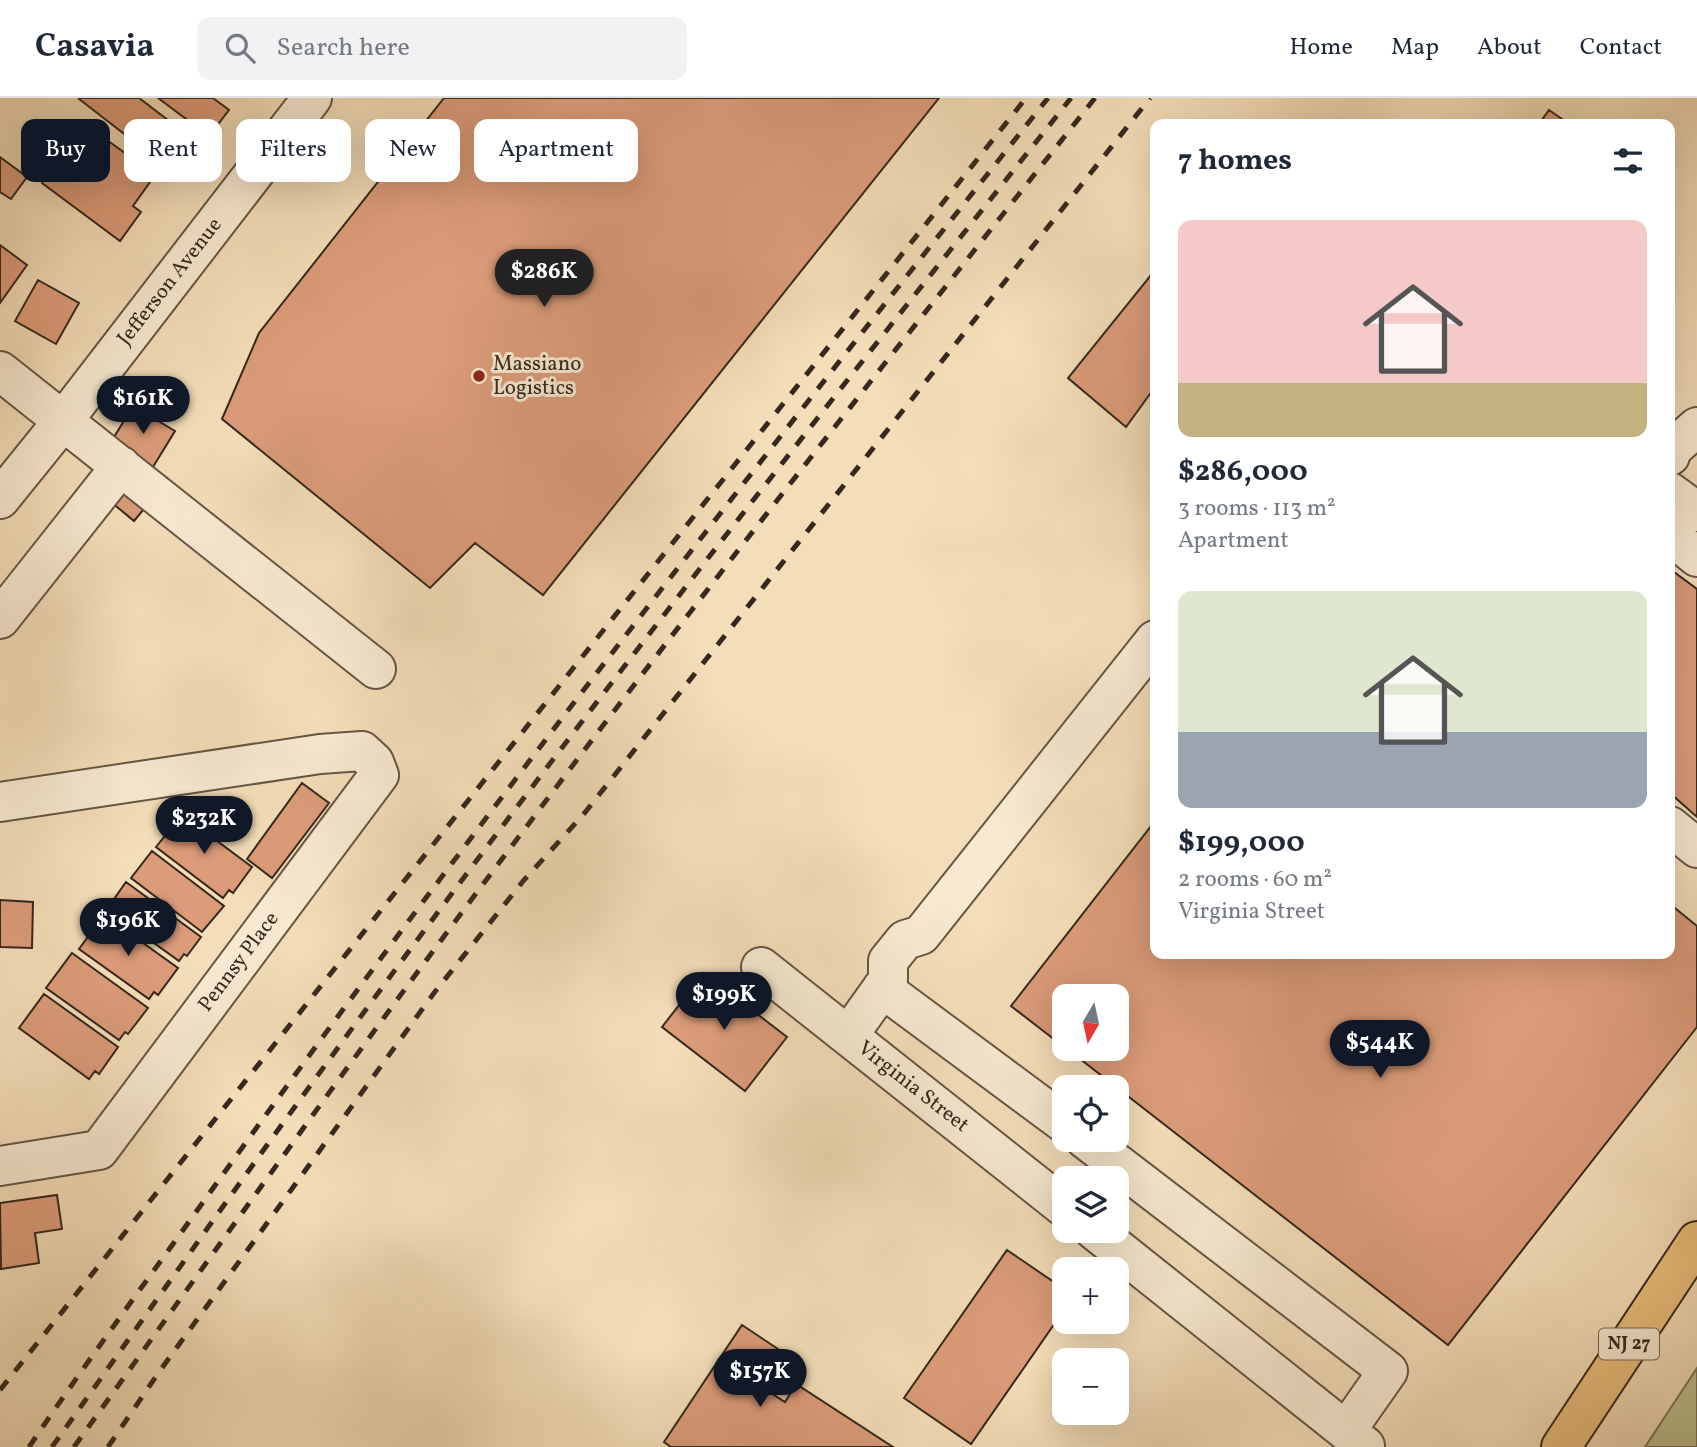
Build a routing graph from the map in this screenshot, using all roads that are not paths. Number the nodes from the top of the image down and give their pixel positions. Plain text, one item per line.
1 (312, 98) edge
2 (0, 371) edge
3 (63, 421) junction
4 (1697, 427) edge
5 (1675, 446) edge
6 (121, 466) junction
7 (1675, 496) edge
8 (0, 499) edge
9 (1697, 512) edge
10 (1675, 539) edge
11 (1697, 556) edge
12 (0, 619) edge
13 (1150, 646) edge
14 (376, 669) dead end
15 (0, 802) edge
16 (1675, 830) edge
17 (1697, 848) edge
18 (761, 967) dead end
19 (885, 984) junction
20 (848, 1036) junction
21 (1052, 1114) edge
22 (1102, 1152) edge
23 (0, 1167) edge
24 (1052, 1198) edge
25 (1697, 1241) edge
26 (1110, 1243) edge
27 (1356, 1439) edge
28 (1561, 1447) edge

1 - 3 street, Jefferson Avenue
2 - 3 street
3 - 6 street
3 - 8 street, Jefferson Avenue
4 - 5 street
6 - 12 street
6 - 14 street
7 - 9 street
10 - 11 street
13 - 19 street
15 - 23 street, Pennsy Place
16 - 17 street
18 - 20 street, Virginia Street
19 - 20 street
19 - 21 street
20 - 24 street, Virginia Street
22 - 27 street
25 - 28 main road, NJ 27
26 - 27 street

